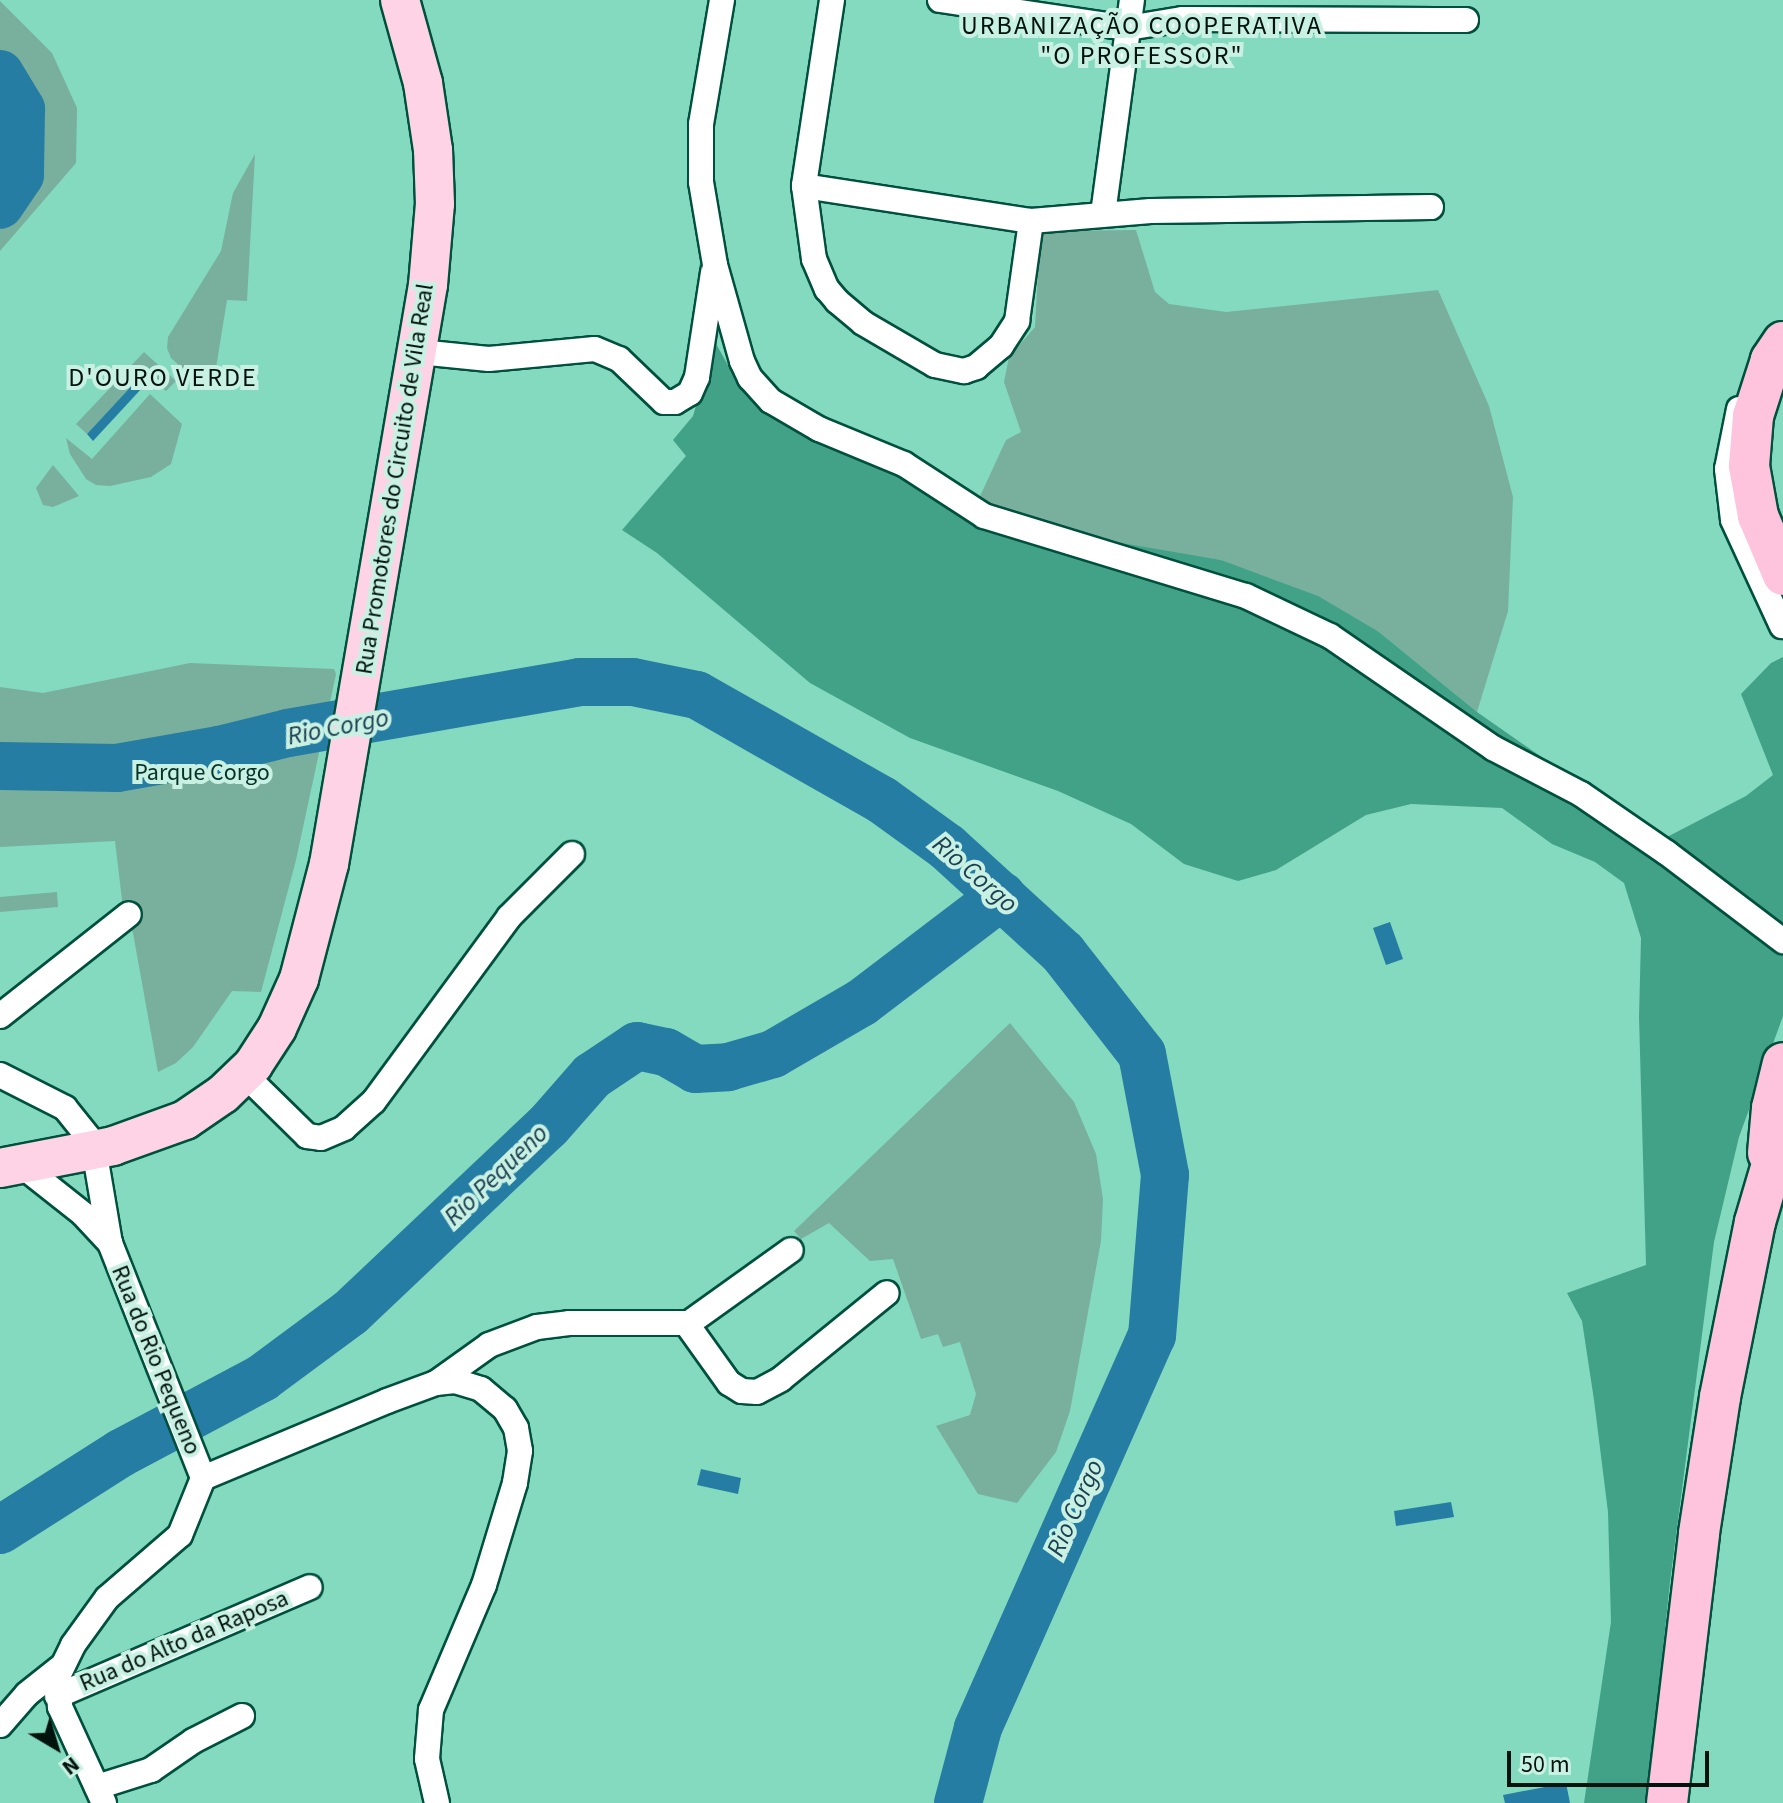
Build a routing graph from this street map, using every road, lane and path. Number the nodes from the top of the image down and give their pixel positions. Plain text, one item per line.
1 (400, 0) edge
2 (722, 0) edge
3 (832, 0) edge
4 (940, 0) edge
5 (1132, 0) edge
6 (1466, 20) dead end
7 (1128, 28) junction
8 (804, 186) junction
9 (1431, 207) dead end
10 (1103, 214) junction
11 (1031, 221) junction
12 (715, 265) junction
13 (1783, 322) edge
14 (1783, 342) edge
15 (419, 352) junction
16 (1783, 575) edge
17 (1782, 626) edge
18 (572, 854) dead end
19 (129, 914) dead end
20 (1783, 941) edge
21 (0, 1016) edge
22 (1783, 1063) edge
23 (244, 1074) junction
24 (0, 1075) edge
25 (1783, 1127) edge
26 (96, 1150) junction
27 (10, 1166) edge
28 (1774, 1196) edge
29 (110, 1243) junction
30 (791, 1250) dead end
31 (887, 1293) dead end
32 (686, 1323) junction
33 (436, 1383) junction
34 (203, 1478) junction
35 (310, 1587) dead end
36 (61, 1667) junction
37 (57, 1696) junction
38 (242, 1716) dead end
39 (0, 1725) edge
40 (101, 1795) edge
41 (437, 1803) edge
42 (1667, 1803) edge
43 (1690, 1803) edge

1 - 15 main road, Rua Promotores do Circuito de Vila Real
2 - 12 street
3 - 8 street
4 - 7 street
5 - 7 street
6 - 7 street
7 - 10 street
8 - 11 street
8 - 11 street
9 - 10 street
10 - 11 street
12 - 15 street
12 - 20 street
13 - 17 street
14 - 16 highway
15 - 23 main road, Rua Promotores do Circuito de Vila Real
18 - 23 street
19 - 21 street
22 - 28 highway
23 - 26 main road, Rua Promotores do Circuito de Vila Real
24 - 26 street
25 - 28 highway
26 - 27 main road, Rua Promotores do Circuito de Vila Real
26 - 29 street
27 - 29 street
28 - 42 highway
28 - 43 highway
29 - 34 street, Rua do Rio Pequeno
30 - 32 street
31 - 32 street
32 - 33 street
33 - 34 street
33 - 41 street
34 - 36 street
35 - 37 street, Rua do Alto da Raposa
36 - 37 street
36 - 39 street
37 - 40 street
38 - 40 street

